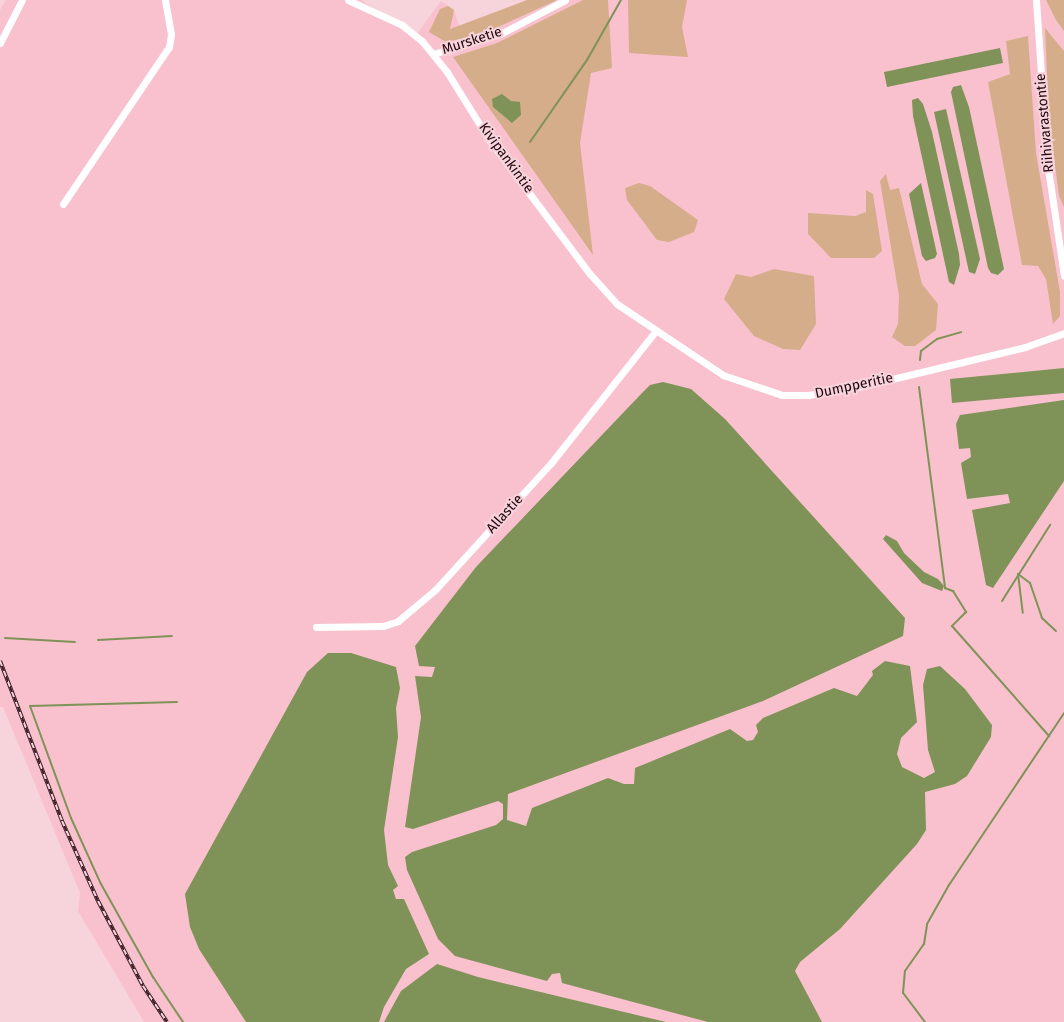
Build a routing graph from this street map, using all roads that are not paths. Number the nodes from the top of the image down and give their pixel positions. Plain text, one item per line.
1 (22, 0) edge
2 (166, 0) edge
3 (348, 0) edge
4 (565, 0) edge
5 (1036, 0) edge
6 (0, 43) edge
7 (433, 54) junction
8 (64, 204) dead end
9 (1064, 276) edge
10 (655, 332) junction
11 (1064, 333) edge
12 (316, 627) dead end

1 - 6 street
2 - 8 street
3 - 7 street, Kivipankintie
4 - 7 street, Mursketie
5 - 9 street, Riihivarastontie
7 - 10 street, Kivipankintie
10 - 11 street, Dumpperitie
10 - 12 street, Allastie

